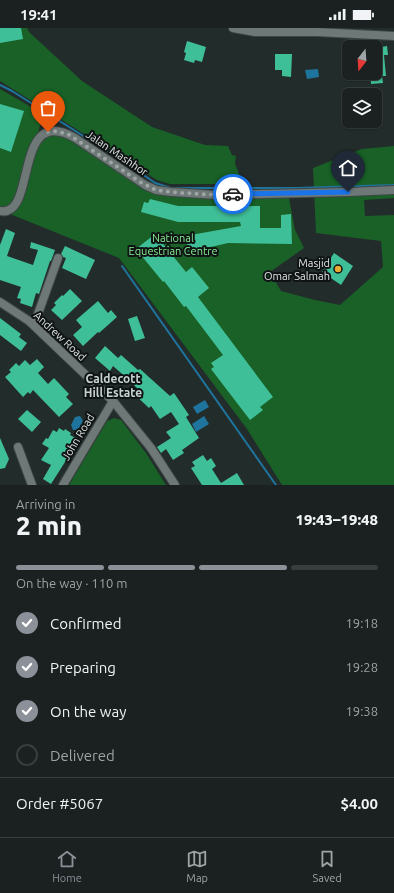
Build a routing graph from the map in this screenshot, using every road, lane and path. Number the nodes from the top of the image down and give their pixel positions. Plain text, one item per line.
1 (234, 28) edge
2 (394, 36) edge
3 (394, 190) edge
4 (0, 211) edge
5 (58, 258) dead end
6 (0, 302) edge
7 (34, 325) junction
8 (113, 401) junction
9 (18, 447) dead end
10 (32, 485) edge
11 (63, 485) edge
12 (174, 485) edge

1 - 2 street
3 - 4 street, Jalan Mashhor
5 - 7 street
6 - 7 street, Andrew Road
7 - 8 street, Andrew Road
8 - 11 street, John Road
8 - 12 street, Andrew Road
9 - 10 street

